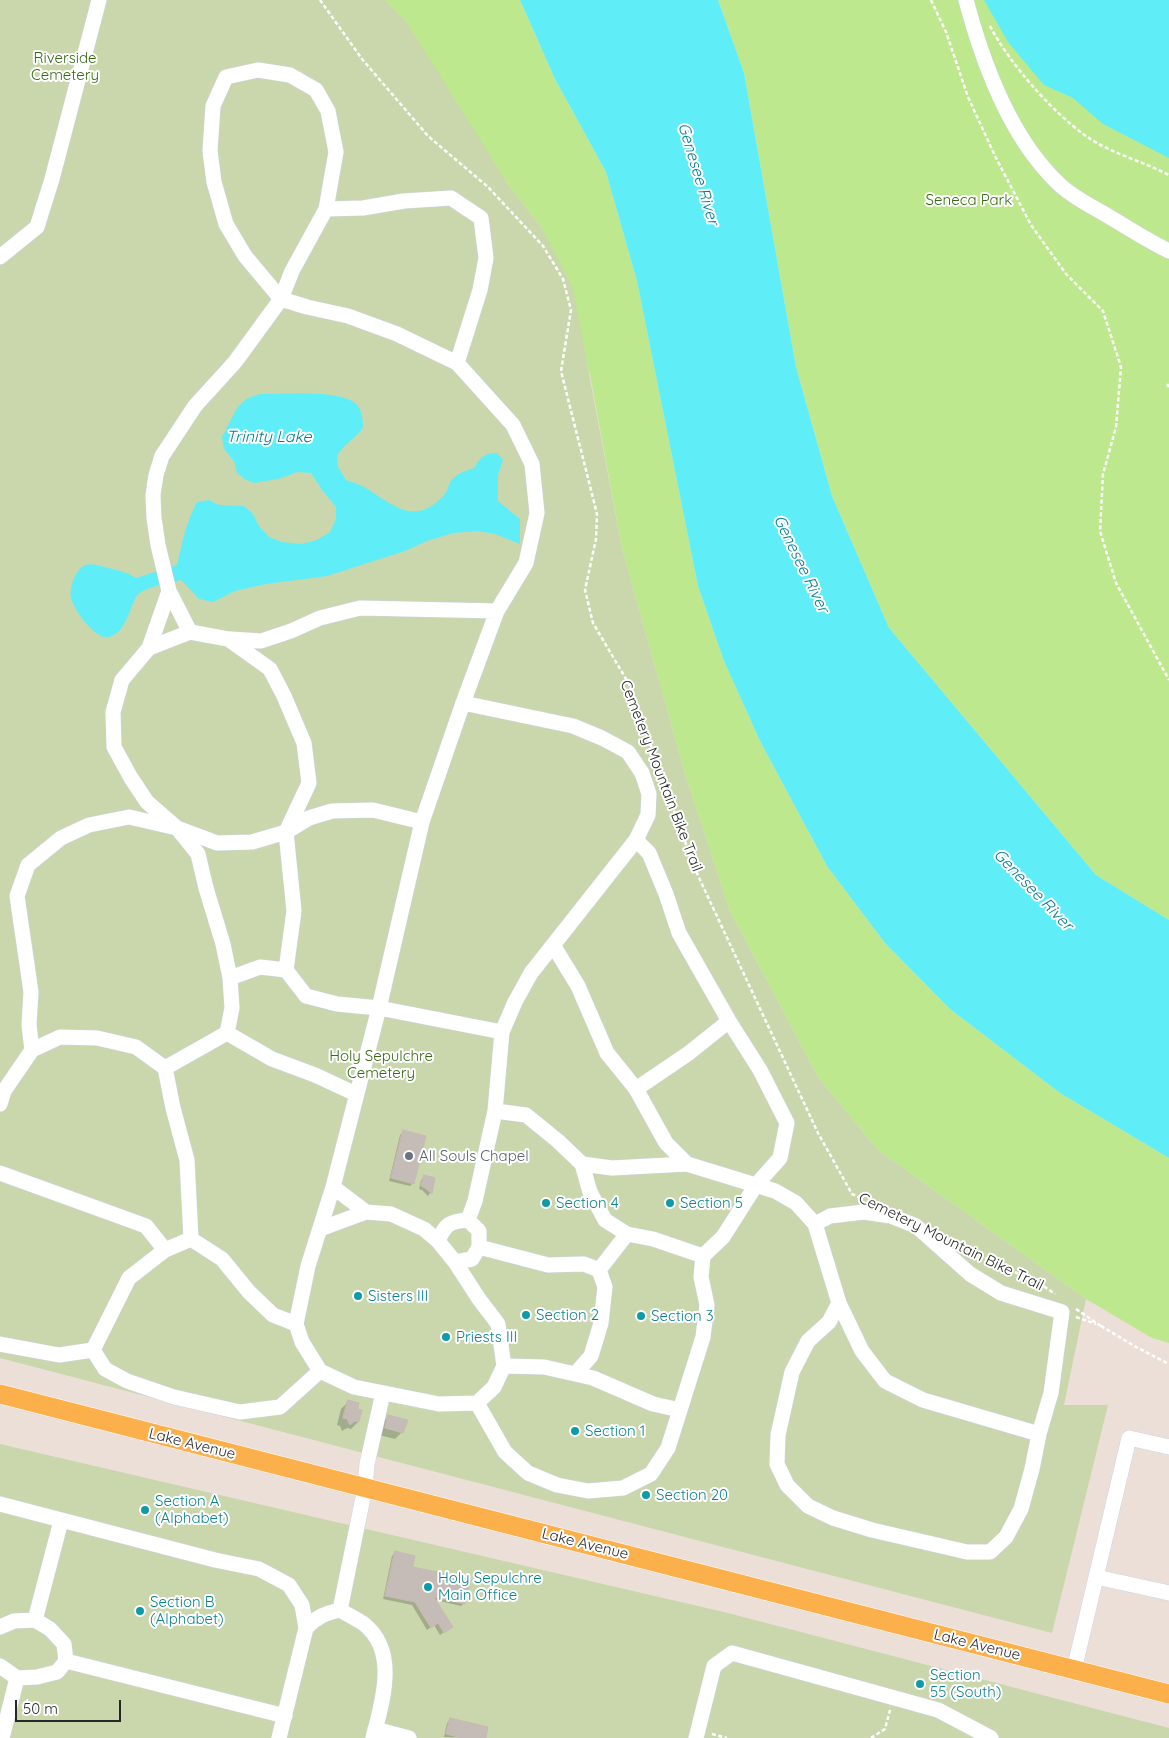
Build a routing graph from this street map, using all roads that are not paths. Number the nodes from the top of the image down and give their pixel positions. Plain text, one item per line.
1 (99, 0) edge
2 (966, 0) edge
3 (326, 208) junction
4 (1169, 251) edge
5 (0, 257) edge
6 (281, 299) junction
7 (457, 363) junction
8 (169, 591) junction
9 (497, 611) junction
10 (190, 632) junction
11 (228, 639) junction
12 (149, 648) junction
13 (463, 703) junction
14 (422, 822) junction
15 (177, 828) junction
16 (286, 832) junction
17 (636, 840) junction
18 (553, 944) junction
19 (286, 970) junction
20 (230, 978) junction
21 (379, 1008) junction
22 (730, 1021) junction
23 (502, 1032) junction
24 (228, 1033) junction
25 (32, 1050) junction
26 (165, 1068) junction
27 (636, 1089) junction
28 (356, 1094) junction
29 (0, 1104) edge
30 (496, 1111) junction
31 (582, 1164) junction
32 (687, 1164) junction
33 (0, 1173) edge
34 (756, 1185) junction
35 (333, 1187) junction
36 (366, 1212) junction
37 (468, 1220) junction
38 (815, 1224) junction
39 (320, 1229) junction
40 (627, 1234) junction
41 (191, 1239) junction
42 (438, 1241) junction
43 (479, 1247) junction
44 (166, 1250) junction
45 (703, 1256) junction
46 (455, 1262) junction
47 (599, 1270) junction
48 (839, 1303) junction
49 (296, 1324) junction
50 (0, 1344) edge
51 (93, 1350) junction
52 (504, 1366) junction
53 (320, 1371) junction
54 (576, 1373) junction
55 (383, 1393) junction
56 (0, 1394) edge
57 (476, 1403) junction
58 (680, 1410) junction
59 (1039, 1434) junction
60 (1169, 1447) edge
61 (365, 1488) junction
62 (0, 1504) edge
63 (61, 1521) junction
64 (1096, 1577) junction
65 (1169, 1593) edge
66 (340, 1610) junction
67 (35, 1620) junction
68 (0, 1627) edge
69 (306, 1628) junction
70 (66, 1662) junction
71 (0, 1666) edge
72 (1074, 1670) junction
73 (17, 1678) junction
74 (1169, 1694) edge
75 (284, 1716) junction
76 (374, 1734) edge
77 (2, 1738) edge
78 (279, 1738) edge
79 (409, 1738) edge
80 (696, 1738) edge
81 (991, 1738) edge

1 - 5 lane
2 - 4 lane
3 - 6 lane
3 - 6 lane
3 - 7 lane
6 - 7 lane
6 - 8 lane
7 - 9 lane
8 - 10 lane
8 - 12 lane
9 - 11 lane
9 - 13 lane
10 - 11 lane
10 - 12 lane
11 - 16 lane
12 - 15 lane
13 - 14 lane
13 - 17 lane
14 - 16 lane
14 - 21 lane
15 - 16 lane
15 - 20 lane
15 - 25 lane
16 - 19 lane
17 - 18 lane
17 - 22 lane
18 - 23 lane
18 - 27 lane
19 - 20 lane
19 - 21 lane
20 - 24 lane
21 - 23 lane
21 - 28 lane
22 - 27 lane
22 - 34 lane
23 - 30 lane
24 - 26 lane
24 - 28 lane
25 - 26 lane
25 - 29 lane
26 - 41 lane
27 - 32 lane
28 - 35 lane
30 - 31 lane
30 - 37 lane
31 - 32 lane
31 - 40 lane
32 - 34 lane
33 - 44 lane
34 - 38 lane
34 - 45 lane
35 - 36 lane
35 - 39 lane
36 - 39 lane
36 - 42 lane
37 - 42 lane
37 - 43 lane
38 - 48 lane
38 - 59 lane
39 - 49 lane
40 - 45 lane
40 - 47 lane
41 - 44 lane
41 - 49 lane
42 - 46 lane
43 - 46 lane
43 - 47 lane
44 - 51 lane
45 - 58 lane
46 - 52 lane
47 - 54 lane
48 - 59 lane
48 - 59 lane
49 - 53 lane
50 - 51 lane
51 - 53 lane
52 - 54 lane
52 - 57 lane
53 - 55 lane
54 - 58 lane
55 - 57 lane
55 - 61 lane
56 - 61 main road, Lake Avenue
57 - 58 lane
60 - 64 lane
61 - 66 lane
61 - 72 main road, Lake Avenue
62 - 63 lane
63 - 67 lane
63 - 69 lane
64 - 65 lane
64 - 72 lane
66 - 69 lane
66 - 76 lane
67 - 68 lane
67 - 70 lane
69 - 75 lane
70 - 73 lane
70 - 75 lane
71 - 73 lane
72 - 74 main road, Lake Avenue
73 - 77 lane
75 - 78 lane
76 - 79 lane
80 - 81 lane

